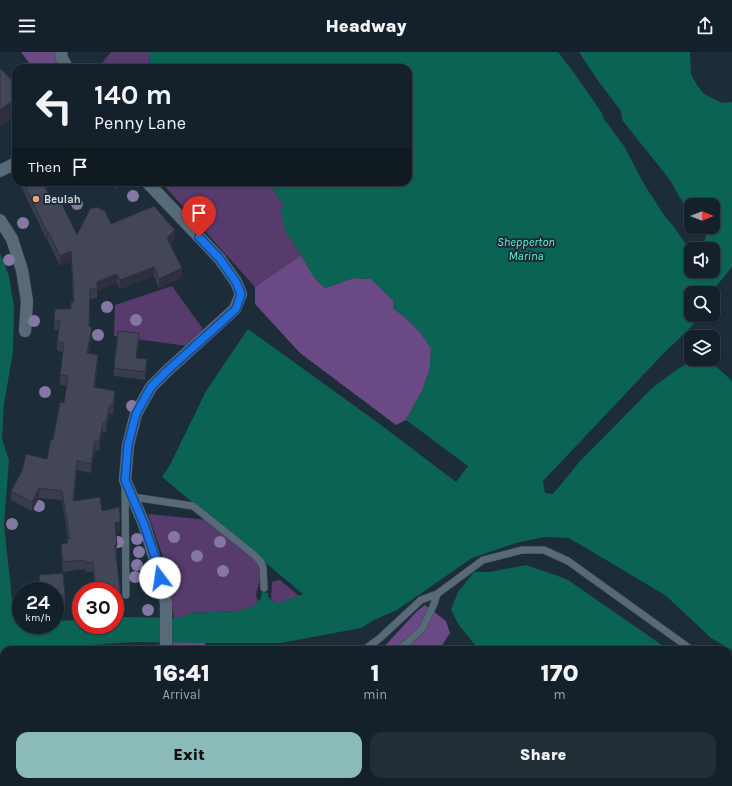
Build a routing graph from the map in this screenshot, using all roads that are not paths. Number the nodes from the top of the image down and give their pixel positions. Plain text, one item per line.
1 (61, 52) edge
2 (66, 64) edge
3 (12, 166) edge
4 (0, 171) edge
5 (151, 186) edge
6 (0, 220) edge
7 (25, 331) dead end
8 (125, 480) junction
9 (133, 497) junction
10 (264, 588) dead end
11 (437, 594) junction
12 (126, 595) dead end
13 (166, 646) edge
14 (369, 646) edge
15 (403, 646) edge
16 (686, 646) edge

1 - 2 street
3 - 4 street
5 - 8 street
6 - 7 street
8 - 9 street
8 - 12 lane
9 - 10 lane
9 - 13 street
11 - 14 lane
11 - 15 lane
11 - 16 lane

